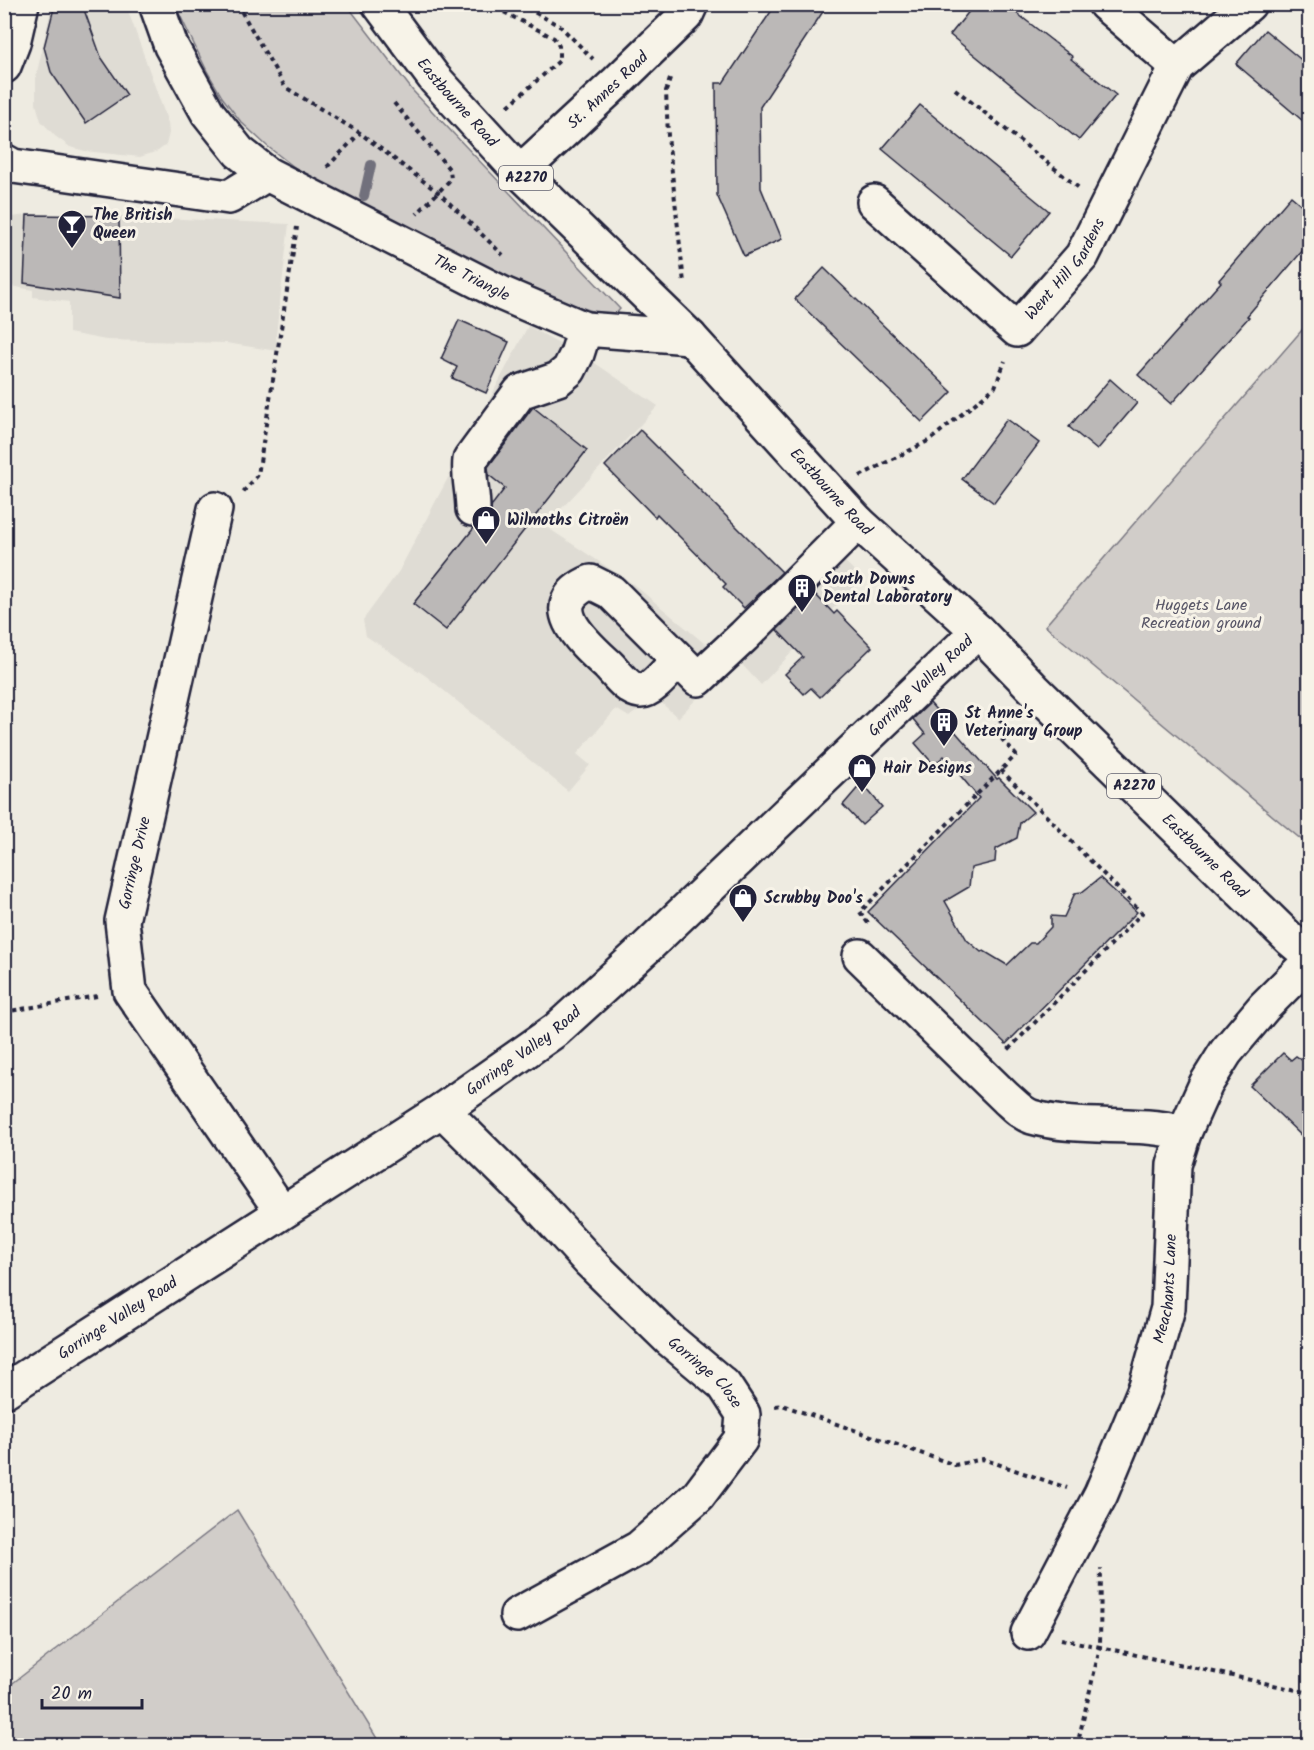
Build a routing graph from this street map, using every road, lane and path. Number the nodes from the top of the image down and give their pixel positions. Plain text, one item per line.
1 (22, 4) edge
2 (156, 4) edge
3 (237, 4) edge
4 (379, 4) edge
5 (488, 4) edge
6 (519, 4) edge
7 (691, 4) edge
8 (1105, 4) edge
9 (1249, 4) edge
10 (4, 66) edge
11 (1177, 66) junction
12 (673, 70) dead end
13 (617, 82) junction
14 (955, 89) dead end
15 (394, 103) dead end
16 (481, 129) junction
17 (360, 133) junction
18 (4, 161) edge
19 (520, 172) junction
20 (267, 174) junction
21 (302, 192) junction
22 (439, 193) junction
23 (874, 202) dead end
24 (1105, 209) junction
25 (511, 262) dead end
26 (585, 329) junction
27 (1017, 330) junction
28 (690, 337) junction
29 (830, 491) junction
30 (473, 508) dead end
31 (213, 519) joint
32 (858, 522) junction
33 (978, 631) junction
34 (678, 660) dead end
35 (1034, 689) junction
36 (1001, 770) junction
37 (860, 956) joint
38 (1310, 956) edge
39 (1310, 961) edge
40 (130, 991) junction
41 (4, 1012) edge
42 (982, 1076) junction
43 (442, 1110) junction
44 (1184, 1133) junction
45 (282, 1212) junction
46 (4, 1391) edge
47 (743, 1414) junction
48 (1099, 1499) junction
49 (1101, 1566) dead end
50 (517, 1616) dead end
51 (1028, 1633) dead end
52 (1100, 1647) junction
53 (1310, 1693) edge
54 (1077, 1746) edge

1 - 10 street
2 - 20 street, The Triangle
3 - 17 path
4 - 16 street, Eastbourne Road / A2270
5 - 16 path
6 - 13 path
7 - 13 street, St. Annes Road
8 - 11 street
9 - 11 street, Went Hill Gardens
11 - 24 street, Went Hill Gardens
12 - 28 path
13 - 19 street, St. Annes Road
14 - 24 path
15 - 22 path
16 - 19 street, Eastbourne Road / A2270
17 - 21 path
17 - 22 path
18 - 20 street
19 - 28 street, Eastbourne Road / A2270
20 - 21 street, The Triangle
21 - 26 street, The Triangle
21 - 31 path
22 - 25 path
23 - 27 street, Went Hill Gardens
24 - 27 street, Went Hill Gardens
26 - 28 street, The Triangle
26 - 30 street
27 - 29 path
28 - 29 street, Eastbourne Road / A2270
29 - 32 street, Eastbourne Road / A2270
31 - 40 street, Gorringe Drive
32 - 33 street, Eastbourne Road / A2270
32 - 34 street
33 - 35 street, Eastbourne Road / A2270
33 - 43 street, Gorringe Valley Road
35 - 36 path
35 - 38 street, Eastbourne Road / A2270
36 - 37 path
36 - 42 path
37 - 42 street
39 - 44 street, Meachants Lane
40 - 41 path
40 - 45 street, Gorringe Drive
42 - 44 street
43 - 45 street, Gorringe Valley Road
43 - 47 street, Gorringe Close
44 - 48 street, Meachants Lane
45 - 46 street, Gorringe Valley Road
47 - 48 path
47 - 50 street, Gorringe Close
48 - 51 street, Meachants Lane
49 - 52 path
52 - 53 path
52 - 54 path

